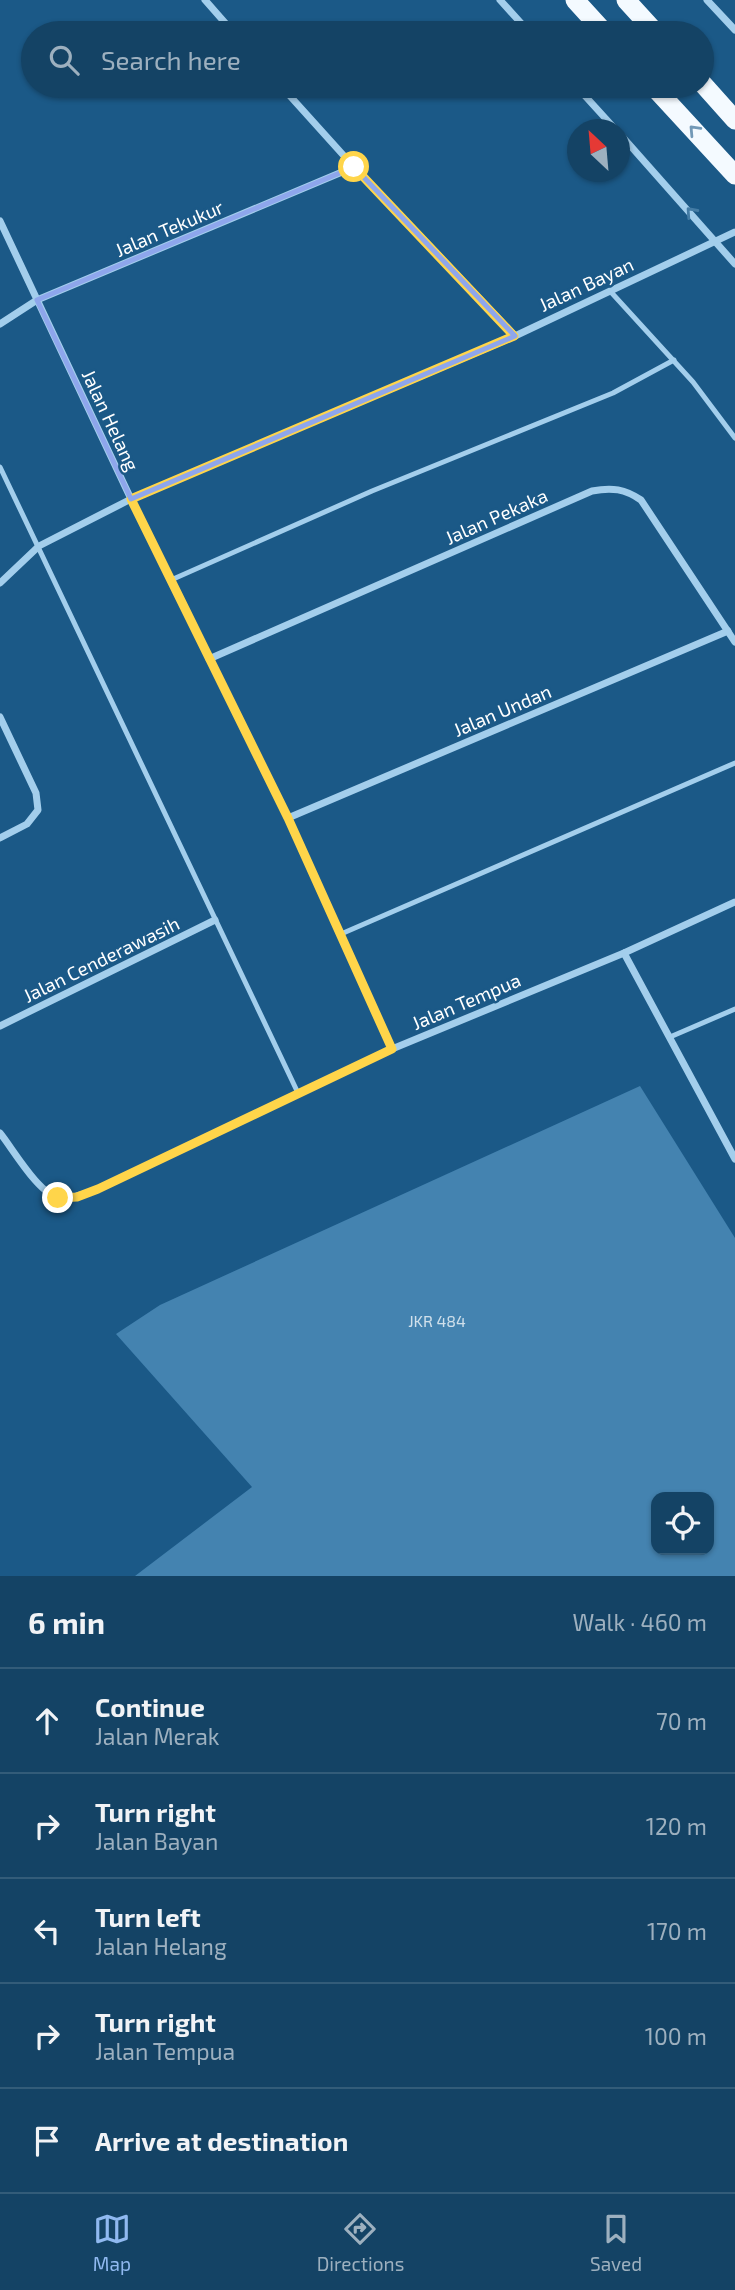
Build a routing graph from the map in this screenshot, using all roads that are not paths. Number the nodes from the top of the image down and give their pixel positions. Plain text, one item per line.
1 (205, 0) edge
2 (500, 0) edge
3 (575, 0) edge
4 (626, 0) edge
5 (707, 0) edge
6 (223, 21) edge
7 (519, 21) edge
8 (594, 21) edge
9 (645, 21) edge
10 (735, 30) edge
11 (714, 96) edge
12 (292, 98) edge
13 (587, 98) edge
14 (664, 98) edge
15 (606, 119) edge
16 (735, 120) edge
17 (630, 145) edge
18 (354, 167) junction
19 (735, 175) edge
20 (0, 222) edge
21 (735, 232) edge
22 (716, 241) junction
23 (735, 264) edge
24 (610, 291) junction
25 (37, 300) junction
26 (0, 324) edge
27 (514, 336) junction
28 (674, 360) junction
29 (735, 438) edge
30 (0, 467) edge
31 (131, 499) junction
32 (39, 546) junction
33 (171, 580) junction
34 (0, 583) edge
35 (728, 631) junction
36 (735, 642) edge
37 (209, 659) junction
38 (0, 718) edge
39 (735, 763) edge
40 (288, 818) junction
41 (0, 838) edge
42 (735, 902) edge
43 (215, 920) junction
44 (341, 934) junction
45 (624, 953) junction
46 (735, 1009) edge
47 (0, 1026) edge
48 (670, 1037) junction
49 (392, 1049) junction
50 (298, 1093) junction
51 (0, 1133) edge
52 (735, 1159) edge

1 - 6 street
2 - 7 street
3 - 8 highway
4 - 9 highway
5 - 10 street
11 - 16 highway
12 - 18 street
13 - 15 street
19 -> 14 highway
22 -> 17 street
18 - 25 street, Jalan Tekukur
18 - 27 street
20 - 25 street, Jalan Helang
21 - 22 street, Jalan Bayan
22 - 23 street
22 - 24 street, Jalan Bayan
24 - 27 street, Jalan Bayan
24 - 28 lane
25 - 26 street, Jalan Tekukur
25 - 31 street, Jalan Helang
27 - 31 street, Jalan Bayan
28 - 29 lane
28 - 33 lane
30 - 32 lane
31 - 32 street, Jalan Bayan
31 - 33 street, Jalan Helang
32 - 34 street, Jalan Bayan
32 - 43 lane
33 - 37 street, Jalan Helang
35 - 36 street, Jalan Pekaka
35 - 37 street, Jalan Pekaka
35 - 40 street, Jalan Undan
37 - 40 street, Jalan Helang
38 - 41 street
39 - 44 lane
40 - 44 street, Jalan Helang
42 - 45 street, Jalan Tempua
43 - 47 street, Jalan Cenderawasih
43 - 50 lane
44 - 49 street, Jalan Helang
45 - 48 street
45 - 49 street, Jalan Tempua
46 - 48 lane
48 - 52 street
49 - 50 street, Jalan Tempua
50 - 51 street, Jalan Tempua

